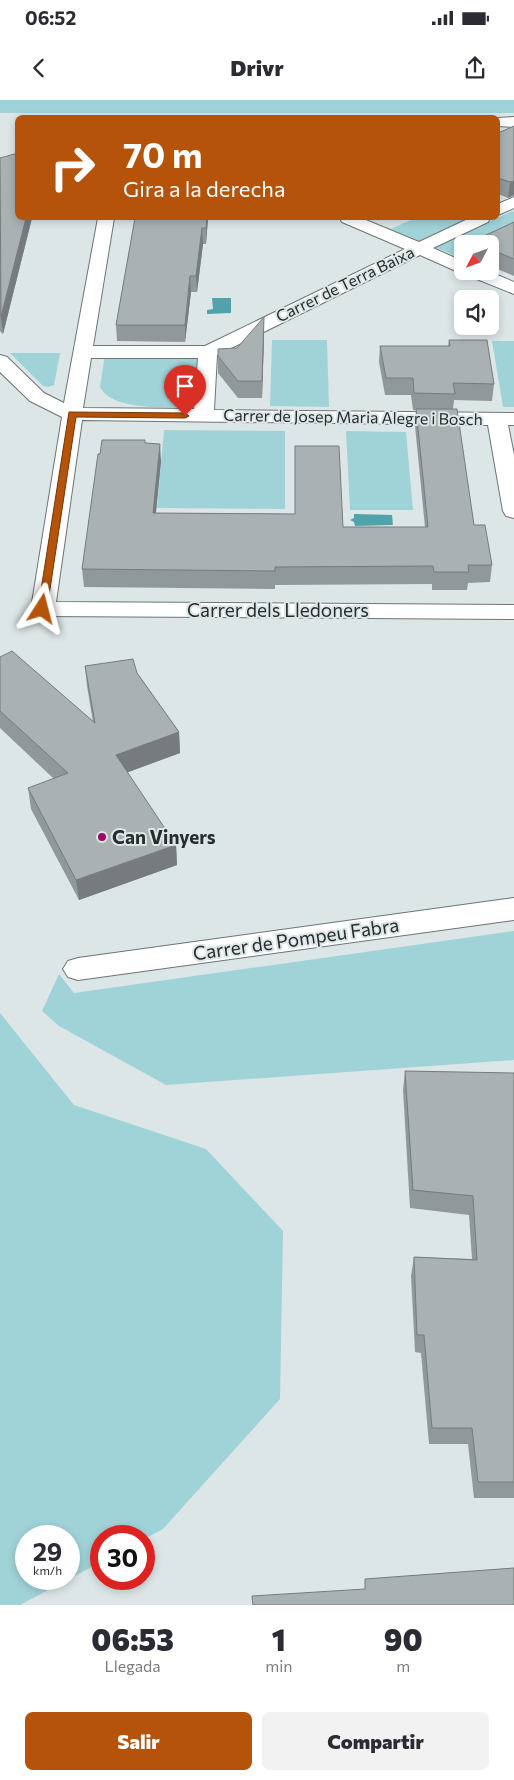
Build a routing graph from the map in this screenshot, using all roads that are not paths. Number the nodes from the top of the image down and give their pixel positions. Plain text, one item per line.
1 (500, 122) edge
2 (514, 122) edge
3 (514, 202) edge
4 (500, 209) edge
5 (106, 220) edge
6 (353, 220) edge
7 (478, 220) edge
8 (418, 248) junction
9 (454, 264) edge
10 (494, 280) edge
11 (514, 289) edge
12 (82, 352) junction
13 (208, 352) junction
14 (0, 361) edge
15 (72, 414) junction
16 (204, 416) junction
17 (506, 419) edge
18 (514, 511) edge
19 (514, 612) edge
20 (514, 909) edge
21 (78, 969) dead end

1 - 2 street
3 - 4 street
5 - 12 street
6 - 8 street
7 - 8 street, Carrer de Terra Baixa
8 - 9 street
8 - 13 street, Carrer de Terra Baixa
10 - 11 street
12 - 13 street, Carrer de Terra Baixa
12 - 15 street
13 - 16 street
14 - 15 street
15 - 16 street, Carrer de Josep Maria Alegre i Bosch
15 - 19 street, Carrer dels Lledoners
16 - 17 street, Carrer de Josep Maria Alegre i Bosch
17 - 18 street
20 - 21 street, Carrer de Pompeu Fabra

